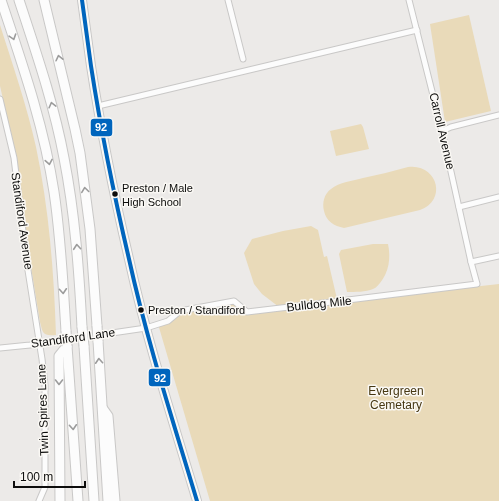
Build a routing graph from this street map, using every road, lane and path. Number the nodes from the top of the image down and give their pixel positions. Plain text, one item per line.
1 (1, 0) edge
2 (19, 0) edge
3 (44, 0) edge
4 (82, 0) edge
5 (228, 0) edge
6 (409, 0) edge
7 (417, 30) junction
8 (243, 59) dead end
9 (0, 99) edge
10 (98, 106) junction
11 (499, 115) edge
12 (442, 131) junction
13 (499, 197) edge
14 (459, 207) junction
15 (499, 256) edge
16 (471, 262) junction
17 (146, 328) junction
18 (40, 343) junction
19 (67, 346) junction
20 (0, 348) edge
21 (103, 409) junction
22 (40, 501) edge
23 (60, 501) edge
24 (78, 501) edge
25 (94, 501) edge
26 (108, 501) edge
27 (115, 501) edge
28 (197, 501) edge

1 -> 19 highway, bridge
25 -> 2 highway, bridge
21 -> 3 highway, bridge
4 - 10 main road
5 - 8 street
6 - 7 street, Carroll Avenue
7 - 10 street
7 - 12 street, Carroll Avenue
9 - 18 street, Standiford Avenue
10 - 17 main road
11 - 12 street
12 - 14 street, Carroll Avenue
13 - 14 street
14 - 16 street, Carroll Avenue
15 - 16 street
16 - 17 street, Bulldog Mile
17 - 18 street, Standiford Lane
17 - 28 main road
18 - 20 street, Standiford Lane
18 - 22 street, Twin Spires Lane
19 -> 23 highway
19 -> 24 highway
21 - 26 highway
21 - 27 highway

